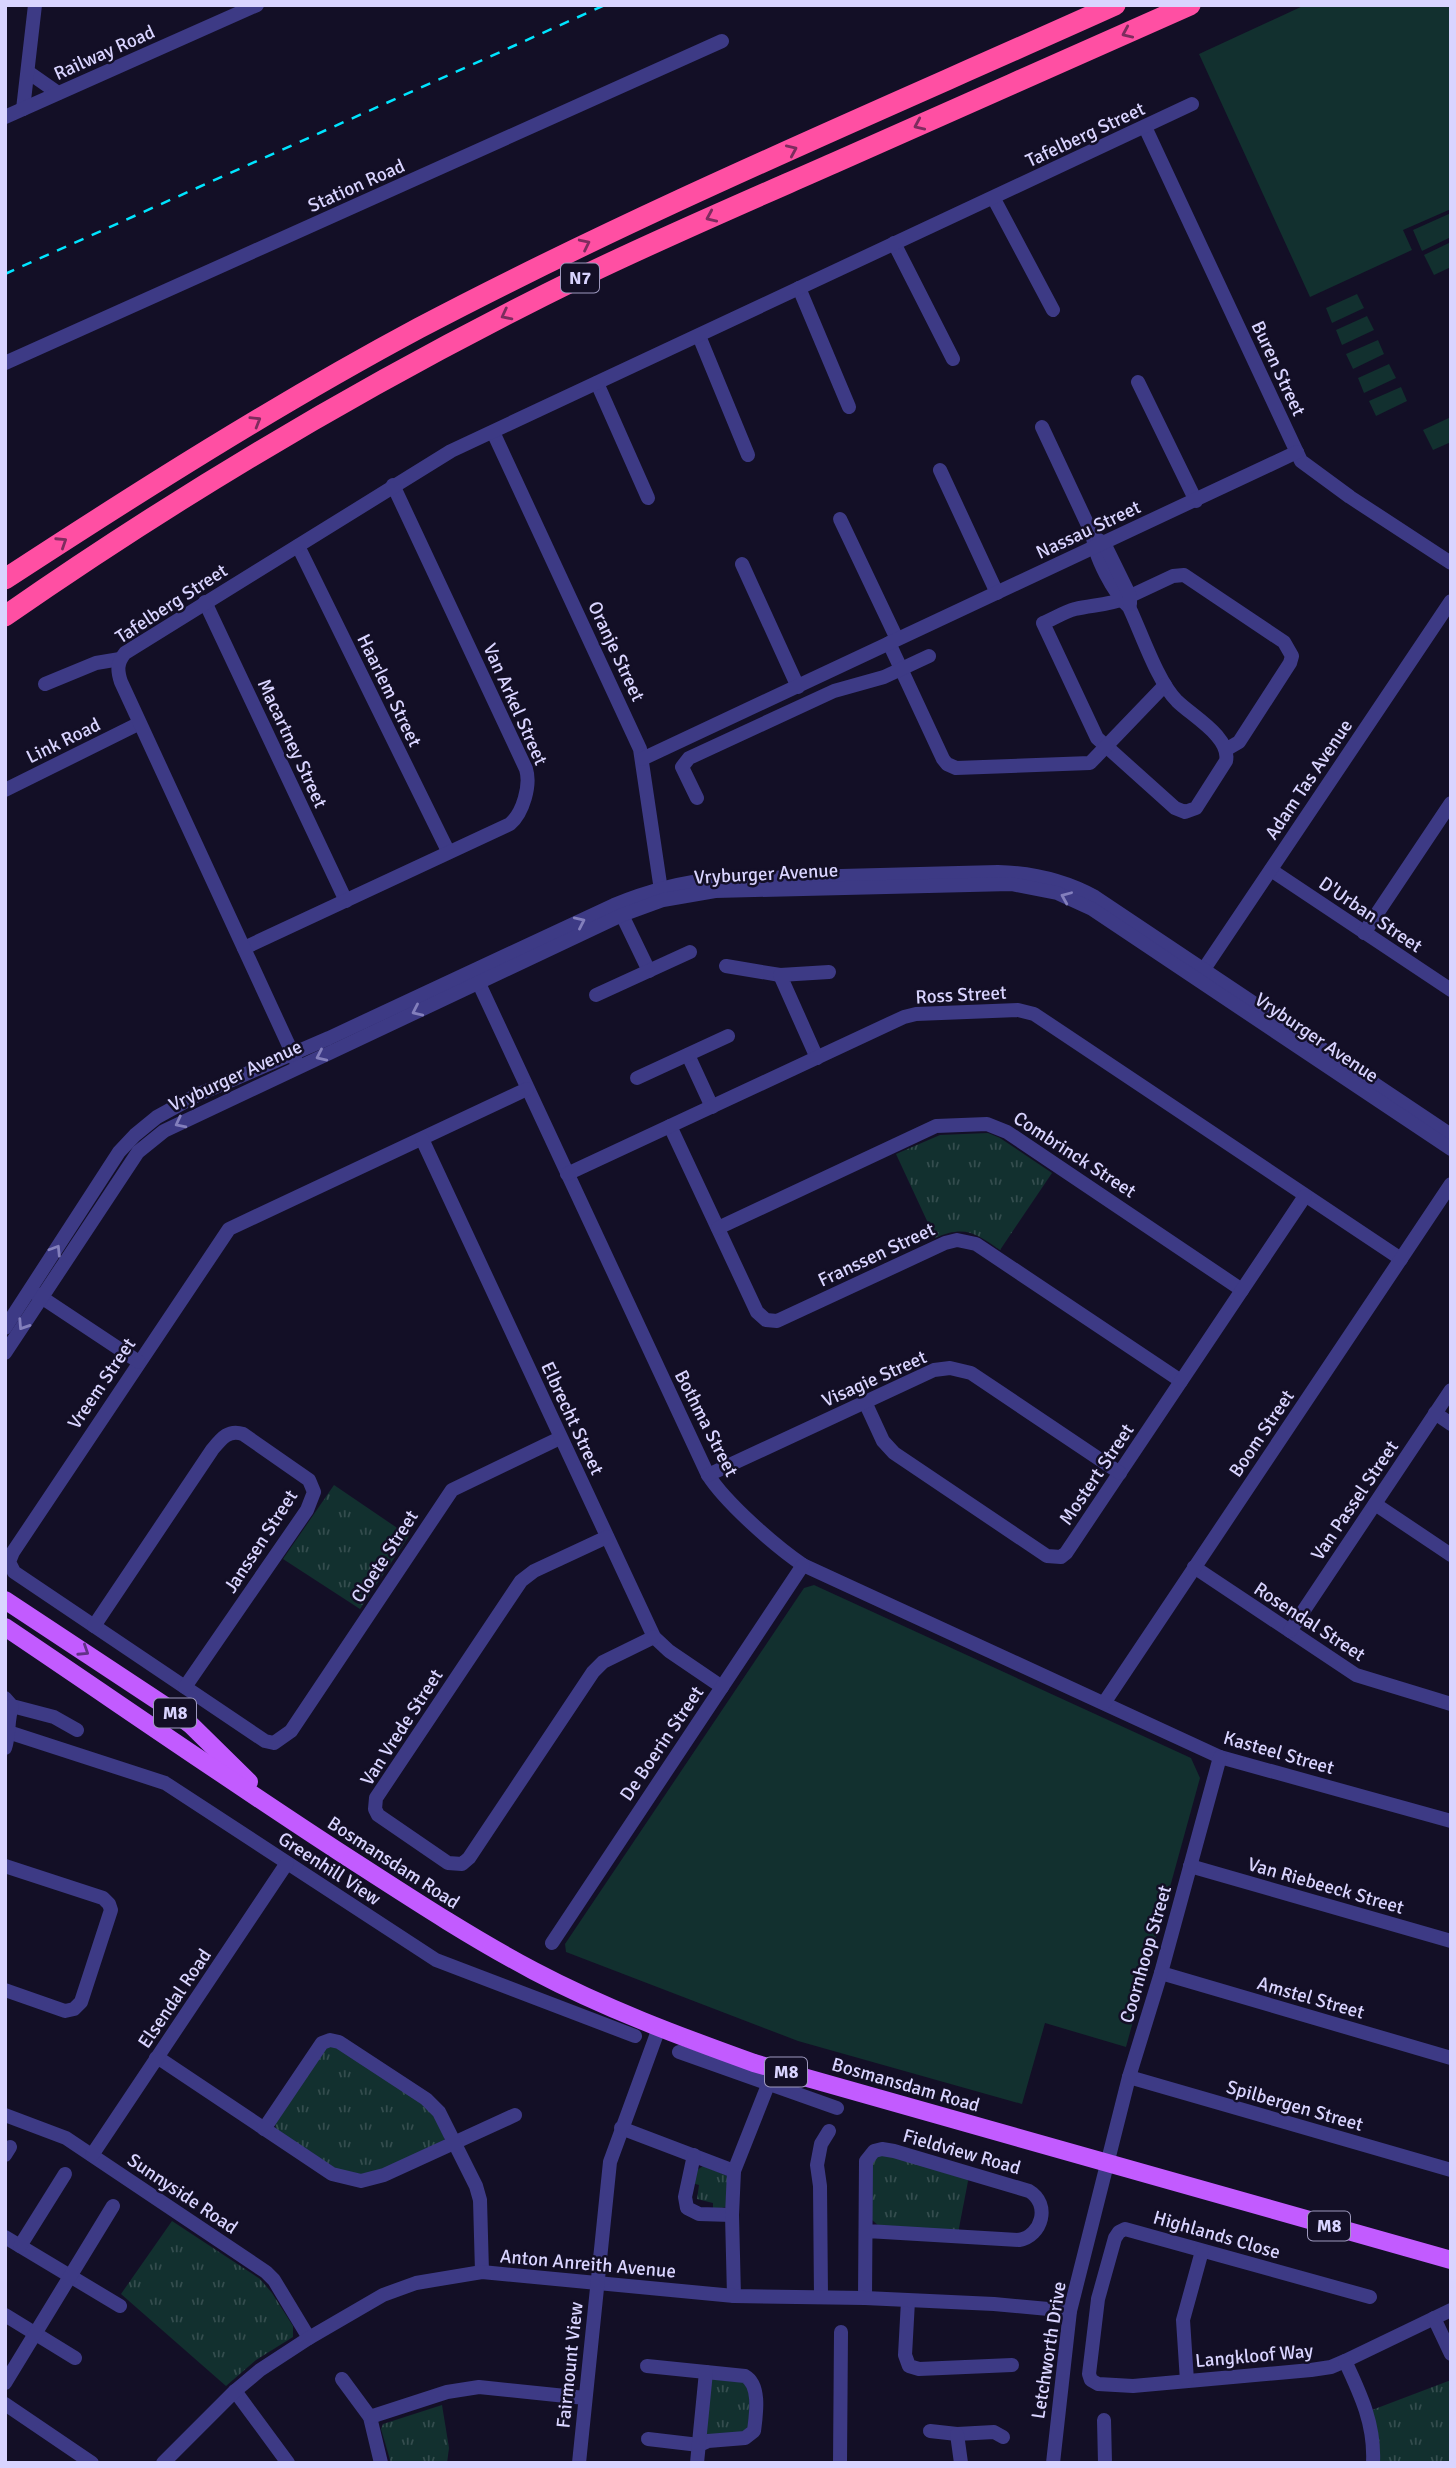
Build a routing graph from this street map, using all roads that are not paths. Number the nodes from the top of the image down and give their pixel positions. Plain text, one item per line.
1 (36, 5) edge
2 (257, 5) edge
3 (1115, 5) edge
4 (1190, 5) edge
5 (722, 41) dead end
6 (28, 72) junction
7 (58, 93) junction
8 (1192, 104) dead end
9 (23, 109) junction
10 (5, 117) edge
11 (1145, 127) junction
12 (994, 199) junction
13 (894, 243) junction
14 (799, 288) junction
15 (1052, 310) dead end
16 (699, 335) junction
17 (953, 359) dead end
18 (5, 363) edge
19 (1138, 382) dead end
20 (597, 383) junction
21 (849, 407) dead end
22 (1042, 427) dead end
23 (493, 432) junction
24 (1297, 452) junction
25 (748, 454) dead end
26 (940, 470) dead end
27 (393, 485) junction
28 (648, 498) dead end
29 (1196, 501) junction
30 (840, 519) dead end
31 (1097, 542) junction
32 (298, 546) junction
33 (742, 564) dead end
34 (1451, 564) edge
35 (5, 579) edge
36 (997, 593) junction
37 (1127, 601) junction
38 (1451, 601) edge
39 (205, 602) junction
40 (5, 615) edge
41 (893, 641) junction
42 (929, 656) dead end
43 (120, 659) junction
44 (902, 670) junction
45 (46, 684) dead end
46 (1166, 685) junction
47 (798, 687) junction
48 (138, 724) junction
49 (1106, 748) junction
50 (1227, 749) junction
51 (642, 759) junction
52 (5, 790) edge
53 (697, 798) dead end
54 (1451, 803) edge
55 (448, 851) junction
56 (657, 863) junction
57 (1271, 870) junction
58 (688, 882) junction
59 (662, 894) junction
60 (346, 901) junction
61 (622, 915) junction
62 (1364, 933) junction
63 (244, 948) junction
64 (691, 952) dead end
65 (726, 966) dead end
66 (649, 971) junction
67 (829, 972) dead end
68 (1201, 974) junction
69 (780, 975) junction
70 (476, 977) junction
71 (1451, 990) edge
72 (596, 995) dead end
73 (729, 1036) dead end
74 (688, 1055) junction
75 (817, 1058) junction
76 (295, 1060) junction
77 (637, 1078) dead end
78 (527, 1089) junction
79 (712, 1107) junction
80 (670, 1126) junction
81 (1451, 1135) edge
82 (422, 1139) junction
83 (1451, 1149) edge
84 (567, 1174) junction
85 (1451, 1184) edge
86 (1305, 1196) junction
87 (718, 1228) junction
88 (1401, 1259) junction
89 (1242, 1290) junction
90 (36, 1294) junction
91 (5, 1328) edge
92 (5, 1353) edge
93 (139, 1362) junction
94 (1181, 1381) junction
95 (1451, 1390) edge
96 (865, 1402) junction
97 (1435, 1413) junction
98 (1451, 1424) edge
99 (560, 1438) junction
100 (1120, 1473) junction
101 (708, 1475) junction
102 (1374, 1504) junction
103 (607, 1537) junction
104 (1451, 1555) edge
105 (803, 1565) junction
106 (1194, 1567) junction
107 (5, 1600) edge
108 (94, 1626) junction
109 (5, 1627) edge
110 (1290, 1631) junction
111 (654, 1637) junction
112 (185, 1687) junction
113 (722, 1687) junction
114 (9, 1702) edge
115 (1104, 1703) junction
116 (1451, 1704) edge
117 (77, 1730) dead end
118 (8, 1732) edge
119 (279, 1741) joint
120 (5, 1748) edge
121 (1220, 1756) junction
122 (1451, 1821) edge
123 (307, 1832) junction
124 (287, 1863) junction
125 (5, 1866) edge
126 (1190, 1866) junction
127 (1451, 1941) edge
128 (552, 1943) dead end
129 (1161, 1973) junction
130 (5, 1990) edge
131 (660, 2028) junction
132 (635, 2036) dead end
133 (679, 2052) dead end
134 (1451, 2058) edge
135 (156, 2059) junction
136 (1129, 2077) junction
137 (768, 2085) junction
138 (836, 2108) dead end
139 (5, 2115) edge
140 (515, 2115) dead end
141 (621, 2128) junction
142 (264, 2129) junction
143 (829, 2131) dead end
144 (456, 2143) junction
145 (92, 2155) junction
146 (694, 2155) junction
147 (1108, 2163) junction
148 (1451, 2170) edge
149 (734, 2171) junction
150 (65, 2174) dead end
151 (113, 2206) dead end
152 (732, 2214) junction
153 (867, 2231) junction
154 (5, 2237) edge
155 (20, 2246) junction
156 (1202, 2251) junction
157 (1451, 2260) edge
158 (482, 2272) junction
159 (69, 2278) junction
160 (597, 2283) junction
161 (734, 2296) junction
162 (821, 2297) junction
163 (1370, 2297) dead end
164 (865, 2298) junction
165 (908, 2301) junction
166 (120, 2306) dead end
167 (1451, 2310) edge
168 (1070, 2311) junction
169 (5, 2315) edge
170 (1434, 2318) junction
171 (841, 2332) dead end
172 (36, 2334) junction
173 (309, 2338) junction
174 (1451, 2354) edge
175 (75, 2358) dead end
176 (1345, 2361) junction
177 (647, 2365) dead end
178 (1012, 2365) dead end
179 (706, 2372) junction
180 (342, 2379) dead end
181 (1091, 2380) joint
182 (1187, 2381) junction
183 (5, 2383) edge
184 (234, 2391) junction
185 (585, 2398) junction
186 (5, 2404) edge
187 (370, 2417) junction
188 (1104, 2420) dead end
189 (930, 2431) dead end
190 (957, 2434) junction
191 (1003, 2437) dead end
192 (648, 2439) dead end
193 (699, 2445) junction
194 (92, 2463) edge
195 (163, 2463) edge
196 (288, 2463) edge
197 (381, 2463) edge
198 (579, 2463) edge
199 (697, 2463) edge
200 (840, 2463) edge
201 (961, 2463) edge
202 (1053, 2463) edge
203 (1105, 2463) edge
204 (1373, 2463) edge

1 - 6 street
2 - 7 street, Railway Road
35 -> 3 highway, N7
4 -> 40 highway, N7
5 - 18 street, Station Road
6 - 7 street
6 - 9 street
7 - 9 street, Railway Road
8 - 11 street, Tafelberg Street
9 - 10 street, Railway Road
11 - 12 street, Tafelberg Street
11 - 24 street, Buren Street
12 - 13 street, Tafelberg Street
12 - 15 street
13 - 14 street, Tafelberg Street
13 - 17 street
14 - 16 street, Tafelberg Street
14 - 21 street
16 - 20 street, Tafelberg Street
16 - 25 street
19 - 29 street
20 - 23 street, Tafelberg Street
20 - 28 street
22 - 31 street, Nassau Street
23 - 27 street, Tafelberg Street
23 - 51 street, Oranje Street
24 - 29 street, Nassau Street
24 - 34 street, Buren Street
26 - 36 street
27 - 32 street, Tafelberg Street
27 - 55 street, Van Arkel Street
29 - 31 street, Nassau Street
30 - 41 street
31 - 36 street, Nassau Street
31 - 37 street
32 - 39 street, Tafelberg Street
32 - 55 street, Haarlem Street
33 - 47 street
36 - 41 street, Nassau Street
37 - 46 street
37 - 49 street
37 - 50 street
38 - 57 street, Adam Tas Avenue
39 - 43 street, Tafelberg Street
39 - 60 street, Macartney Street
41 - 44 street
41 - 47 street, Nassau Street
42 - 44 street
43 - 45 street
43 - 48 street, Tafelberg Street
44 - 49 street
44 - 53 street
46 - 49 street
46 - 50 street
47 - 51 street, Nassau Street
48 - 52 street, Link Road
48 - 63 street, Tafelberg Street
49 - 50 street
51 - 56 street, Oranje Street
54 - 62 street
55 - 60 street, Van Arkel Street
56 - 58 street
56 - 59 street, Oranje Street
57 - 62 street, D'Urban Street
57 - 68 street, Adam Tas Avenue
58 - 59 street, Vryburger Avenue
58 - 68 street, Vryburger Avenue
59 - 61 street, Vryburger Avenue
68 -> 59 street, Vryburger Avenue
70 -> 59 street, Vryburger Avenue
60 - 63 street, Van Arkel Street
61 - 66 street
61 - 70 street, Vryburger Avenue
62 - 71 street, D'Urban Street
63 - 76 street, Tafelberg Street
64 - 66 street
65 - 69 street
66 - 72 street
67 - 69 street
68 - 81 street, Vryburger Avenue
68 - 83 street, Vryburger Avenue
69 - 75 street
70 - 76 street, Vryburger Avenue
70 - 78 street, Bothma Street
73 - 74 street
74 - 77 street
74 - 79 street
75 - 79 street, Ross Street
75 - 86 street, Ross Street
76 - 90 street, Vryburger Avenue
78 - 82 street, Vreem Street
78 - 84 street, Bothma Street
79 - 80 street, Ross Street
80 - 84 street, Ross Street
80 - 87 street, Franssen Street
82 - 93 street, Vreem Street
82 - 99 street, Elbrecht Street
84 - 101 street, Bothma Street
85 - 88 street, Boom Street
86 - 88 street, Ross Street
86 - 89 street, Mostert Street
87 - 89 street, Combrinck Street
87 - 94 street, Franssen Street
88 - 106 street, Boom Street
89 - 94 street, Mostert Street
90 - 91 street, Vryburger Avenue
90 -> 92 street, Vryburger Avenue
90 - 93 street
93 - 108 street, Vreem Street
94 - 100 street, Mostert Street
95 - 97 street, Van Passel Street
96 - 100 street, Visagie Street
96 - 100 street, Mostert Street
96 - 101 street, Visagie Street
97 - 98 street
97 - 102 street, Van Passel Street
99 - 103 street, Elbrecht Street
99 - 119 street, Cloete Street
101 - 105 street, Bothma Street
102 - 104 street
102 - 110 street, Van Passel Street
103 - 111 street, Elbrecht Street
103 - 111 street, Van Vrede Street
105 - 113 street, De Boerin Street
105 - 115 street, Bothma Street
106 - 110 street, Rosendal Street
106 - 115 street, Boom Street
107 -> 123 main road, Bosmansdam Road / M8
108 - 112 street, Vreem Street
108 - 112 street, Janssen Street
109 - 123 main road, Bosmansdam Road / M8
110 - 116 street, Rosendal Street
111 - 113 street, Elbrecht Street
112 - 119 street, Vreem Street
113 - 128 street, De Boerin Street
114 - 117 street
114 - 118 street
115 - 121 street, Kasteel Street
118 - 120 street
118 - 124 street, Greenhill View
121 - 122 street, Kasteel Street
121 - 126 street, Coornhoop Street
123 - 131 main road, Bosmansdam Road / M8
124 - 132 street, Greenhill View
124 - 135 street, Elsendal Road
125 - 130 street
126 - 127 street, Van Riebeeck Street
126 - 129 street, Coornhoop Street
129 - 134 street, Amstel Street
129 - 136 street, Coornhoop Street
131 - 141 street, Fairmount View
131 - 147 main road, Bosmansdam Road / M8
133 - 137 street
135 - 142 street
135 - 145 street, Elsendal Road
136 - 147 street, Coornhoop Street
136 - 148 street, Spilbergen Street
137 - 138 street
137 - 149 street
139 - 145 street, Sunnyside Road
140 - 144 street
141 - 146 street
141 - 160 street, Fairmount View
142 - 144 street
142 - 144 street
143 - 162 street
144 - 158 street
145 - 173 street, Sunnyside Road
146 - 149 street
146 - 152 street
147 - 157 main road, Bosmansdam Road / M8
147 - 168 street, Letchworth Drive
149 - 152 street
150 - 155 street
151 - 159 street
152 - 161 street
153 - 153 street, Fieldview Road
153 - 164 street, Fieldview Road
154 - 155 street
155 - 159 street
156 - 163 street, Highlands Close
156 - 181 street, Highlands Close
156 - 182 street
158 - 160 street, Anton Anreith Avenue
158 - 173 street, Anton Anreith Avenue
159 - 166 street
159 - 172 street
160 - 161 street, Anton Anreith Avenue
160 - 185 street, Fairmount View
161 - 162 street, Anton Anreith Avenue
162 - 164 street, Anton Anreith Avenue
164 - 165 street, Anton Anreith Avenue
165 - 168 street, Anton Anreith Avenue
165 - 178 street
167 - 170 street, Langkloof Way
168 - 202 street, Letchworth Drive
169 - 172 street
170 - 174 street
170 - 176 street, Langkloof Way
171 - 200 street
172 - 175 street
172 - 183 street
173 - 184 street, Anton Anreith Avenue
176 - 182 street, Langkloof Way
176 - 204 street
177 - 179 street
179 - 193 street
179 - 193 street
180 - 187 street
181 - 182 street, Langkloof Way
184 - 195 street, Anton Anreith Avenue
184 - 196 street
185 - 187 street
185 - 198 street, Fairmount View
186 - 194 street
187 - 197 street
188 - 203 street
189 - 190 street
190 - 191 street
190 - 201 street
192 - 193 street
193 - 199 street

